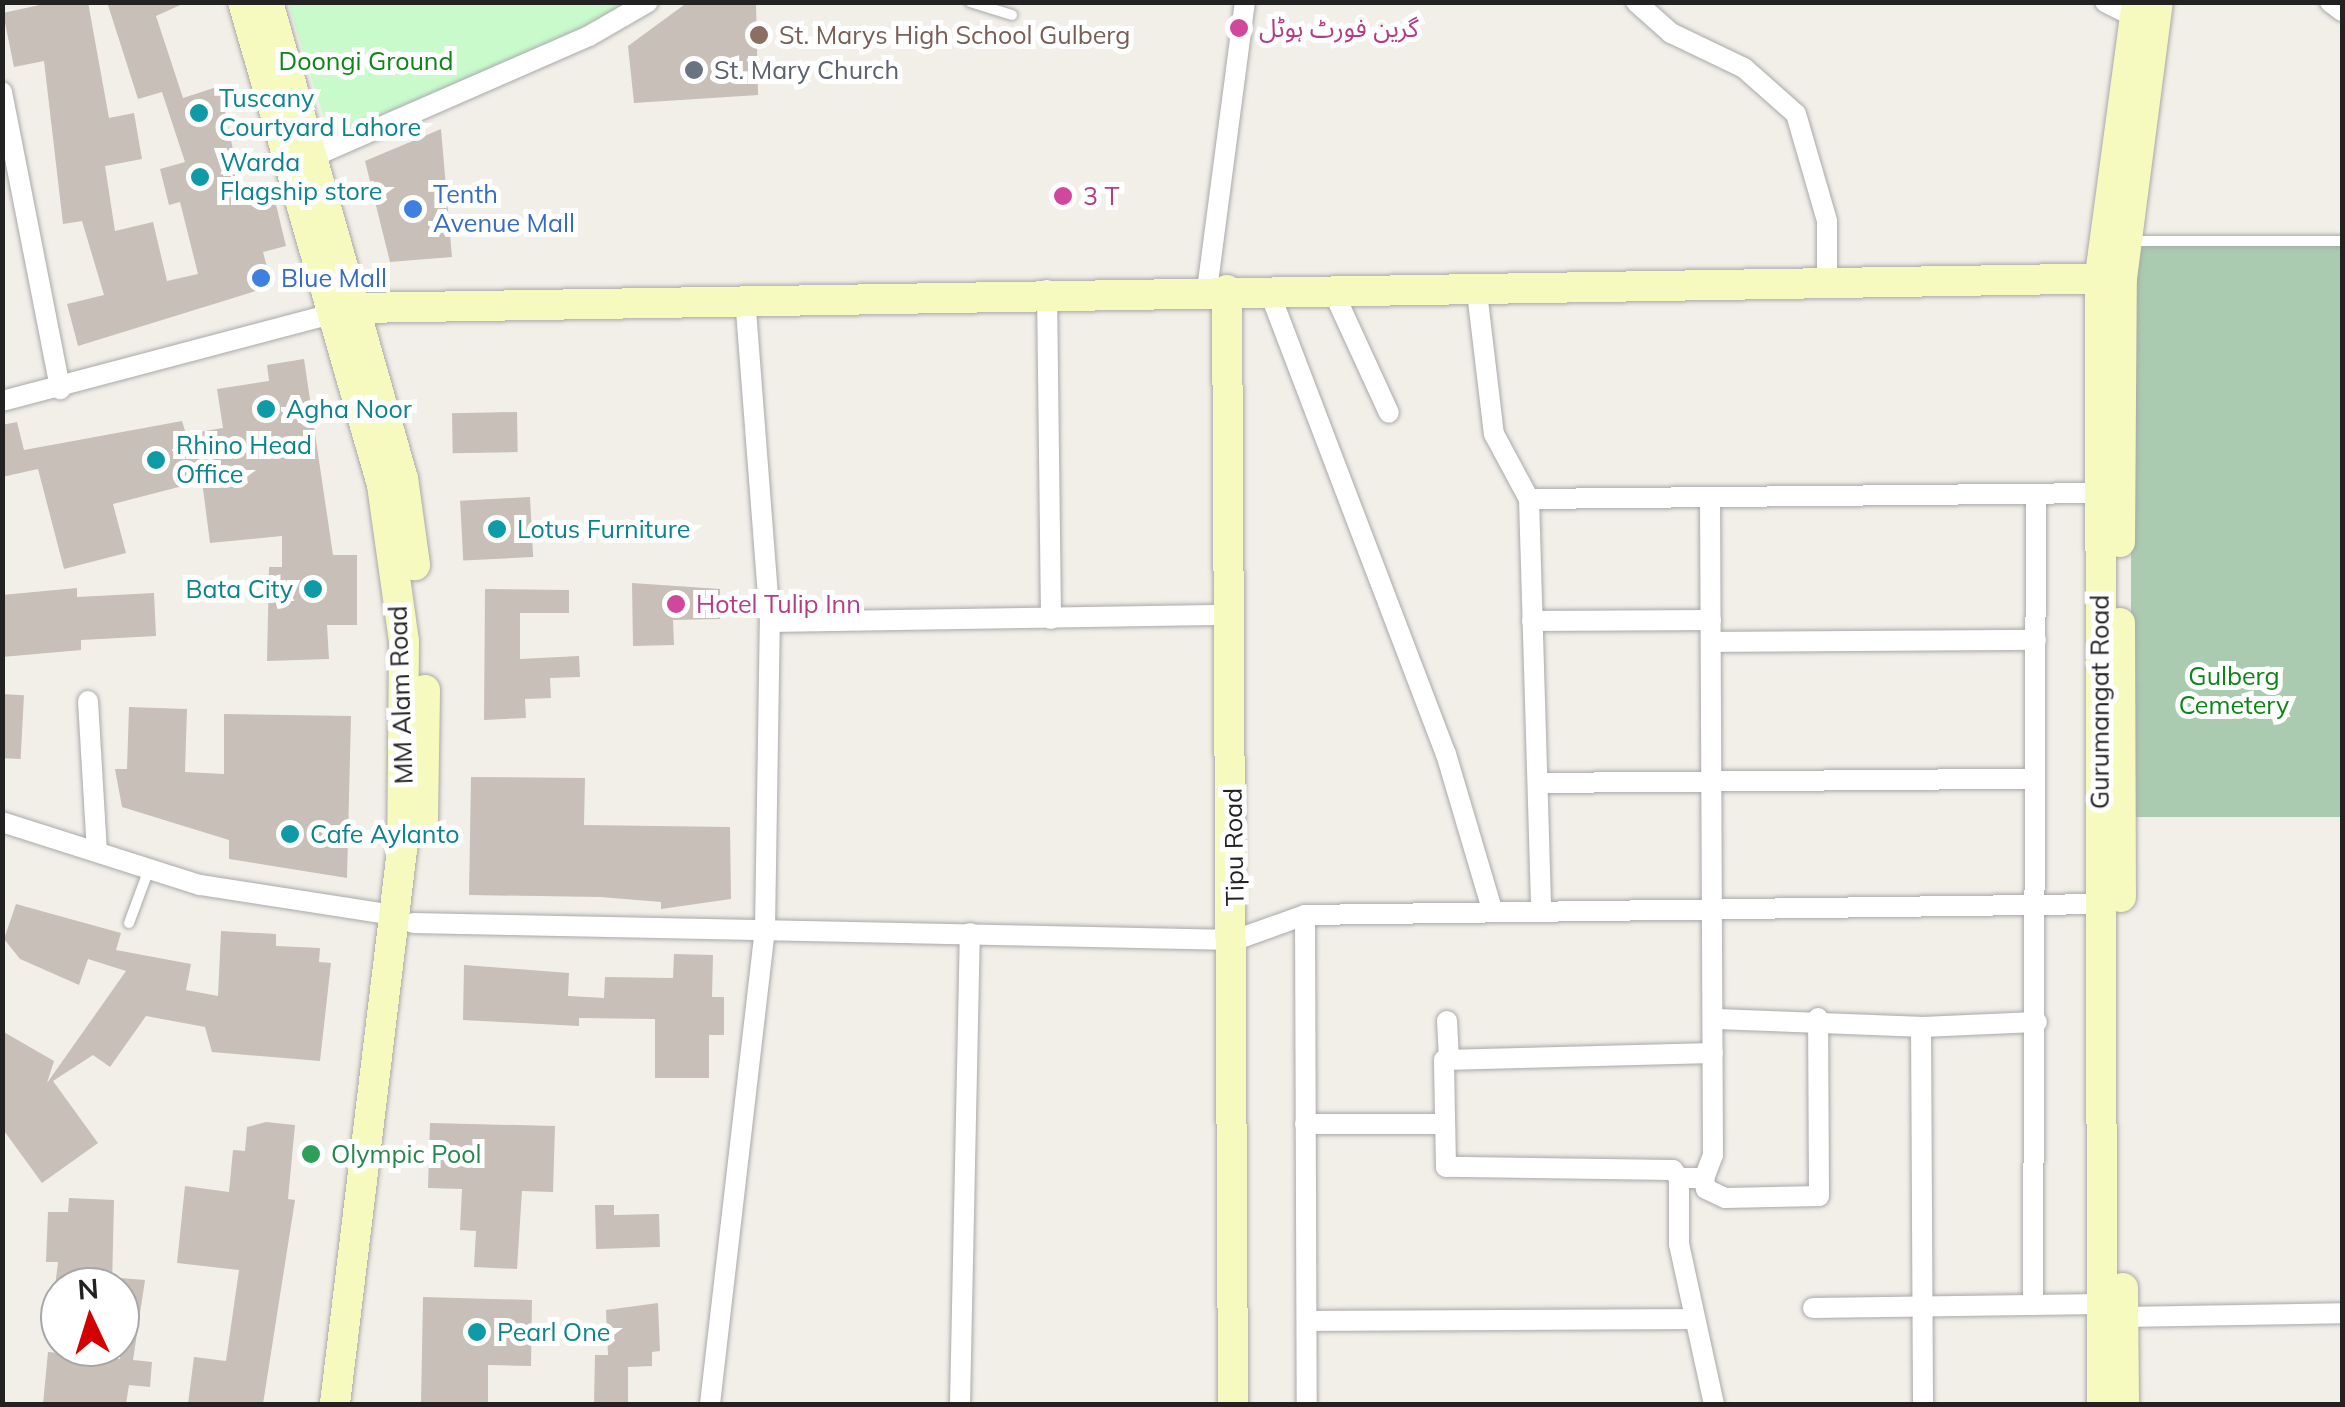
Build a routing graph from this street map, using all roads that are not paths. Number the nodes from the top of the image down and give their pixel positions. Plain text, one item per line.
1 (243, 2) edge
2 (268, 2) edge
3 (648, 2) edge
4 (970, 2) edge
5 (1245, 2) edge
6 (1636, 2) edge
7 (2105, 2) edge
8 (2330, 2) edge
9 (2144, 7) edge
10 (2342, 11) edge
11 (1012, 15) dead end
12 (2, 92) edge
13 (312, 157) junction
14 (9, 162) edge
15 (2126, 241) junction
16 (2342, 242) edge
17 (2111, 277) junction
18 (1827, 280) junction
19 (1476, 284) junction
20 (1332, 289) junction
21 (1047, 290) junction
22 (1217, 290) junction
23 (1269, 291) junction
24 (745, 299) junction
25 (347, 310) junction
26 (60, 389) junction
27 (2, 401) edge
28 (1389, 414) dead end
29 (2099, 493) junction
30 (2036, 494) junction
31 (1710, 496) junction
32 (1529, 499) junction
33 (1230, 615) junction
34 (1052, 619) junction
35 (1711, 620) junction
36 (770, 622) junction
37 (1532, 622) junction
38 (2036, 640) junction
39 (1711, 642) junction
40 (88, 701) dead end
41 (1715, 779) junction
42 (2035, 780) junction
43 (1538, 783) junction
44 (2, 822) edge
45 (97, 852) junction
46 (149, 869) junction
47 (2035, 904) junction
48 (2101, 904) junction
49 (1715, 906) junction
50 (1541, 908) junction
51 (1492, 909) junction
52 (1305, 915) junction
53 (403, 919) junction
54 (128, 924) dead end
55 (764, 929) junction
56 (970, 933) junction
57 (1235, 940) junction
58 (1818, 1018) junction
59 (1714, 1019) junction
60 (1447, 1020) dead end
61 (2037, 1022) junction
62 (1921, 1027) junction
63 (1713, 1053) junction
64 (1448, 1055) junction
65 (1305, 1124) junction
66 (1440, 1124) junction
67 (1680, 1178) junction
68 (1704, 1178) junction
69 (2033, 1305) junction
70 (1923, 1307) junction
71 (1813, 1308) dead end
72 (2112, 1310) junction
73 (2342, 1313) edge
74 (1694, 1319) junction
75 (1308, 1321) junction
76 (335, 1404) edge
77 (355, 1404) edge
78 (710, 1404) edge
79 (960, 1404) edge
80 (1233, 1404) edge
81 (1308, 1404) edge
82 (1714, 1404) edge
83 (1923, 1404) edge
84 (2102, 1404) edge
85 (2124, 1404) edge

1 - 25 street, MM Alam Road
2 - 13 street, MM Alam Road
3 - 13 street
4 - 11 lane
5 - 22 street, Tipu Road
6 - 18 street
7 - 9 street
8 - 10 street
9 - 15 street, Gurumangat Road
9 - 17 street, Gurumangat Road
12 - 14 street
13 - 25 street, MM Alam Road
14 - 26 street
15 - 16 lane
15 - 17 street, Gurumangat Road
17 - 18 street
17 - 29 street, Gurumangat Road
17 - 72 street, Gurumangat Road
18 - 19 street
19 - 20 street
19 - 32 street
20 - 23 street
20 - 28 street
21 - 22 street
21 - 24 street
21 - 34 street
22 - 23 street
22 - 33 street, Tipu Road
23 - 51 street
24 - 25 street
24 - 36 street
25 - 26 street
25 - 53 street, MM Alam Road
26 - 27 street
29 - 30 street
29 - 48 street, Gurumangat Road
30 - 31 street
30 - 38 street
31 - 32 street
31 - 35 street
32 - 37 street
33 - 34 street
33 - 57 street, Tipu Road
34 - 36 street
35 - 37 street
35 - 39 street
36 - 55 street
37 - 43 street
38 - 39 street
38 - 42 street
39 - 41 street
40 - 45 street
41 - 42 street
41 - 43 street
41 - 49 street
42 - 47 street
43 - 50 street
44 - 45 street
45 - 46 street
46 - 53 street
46 - 54 lane
47 - 48 street
47 - 49 street
47 - 61 street
48 - 72 street, Gurumangat Road
49 - 50 street
49 - 59 street
50 - 51 street
51 - 52 street
52 - 57 street
52 - 65 street
53 - 55 street
53 - 76 street, MM Alam Road
53 - 77 street, MM Alam Road
55 - 56 street
55 - 78 street
56 - 57 street
56 - 79 street
57 - 80 street, Tipu Road
58 - 59 street
58 - 62 street
58 - 68 street
59 - 63 street
60 - 64 street
61 - 62 street
61 - 69 street
62 - 70 street
63 - 64 street
63 - 68 street
64 - 66 street
65 - 66 street
65 - 75 street
66 - 67 street
67 - 68 street
67 - 74 street
69 - 70 street
69 - 72 street
70 - 71 street
70 - 83 street
72 - 73 street
72 - 84 street, Gurumangat Road
72 - 85 street, Gurumangat Road
74 - 75 street
74 - 82 street
75 - 81 street

